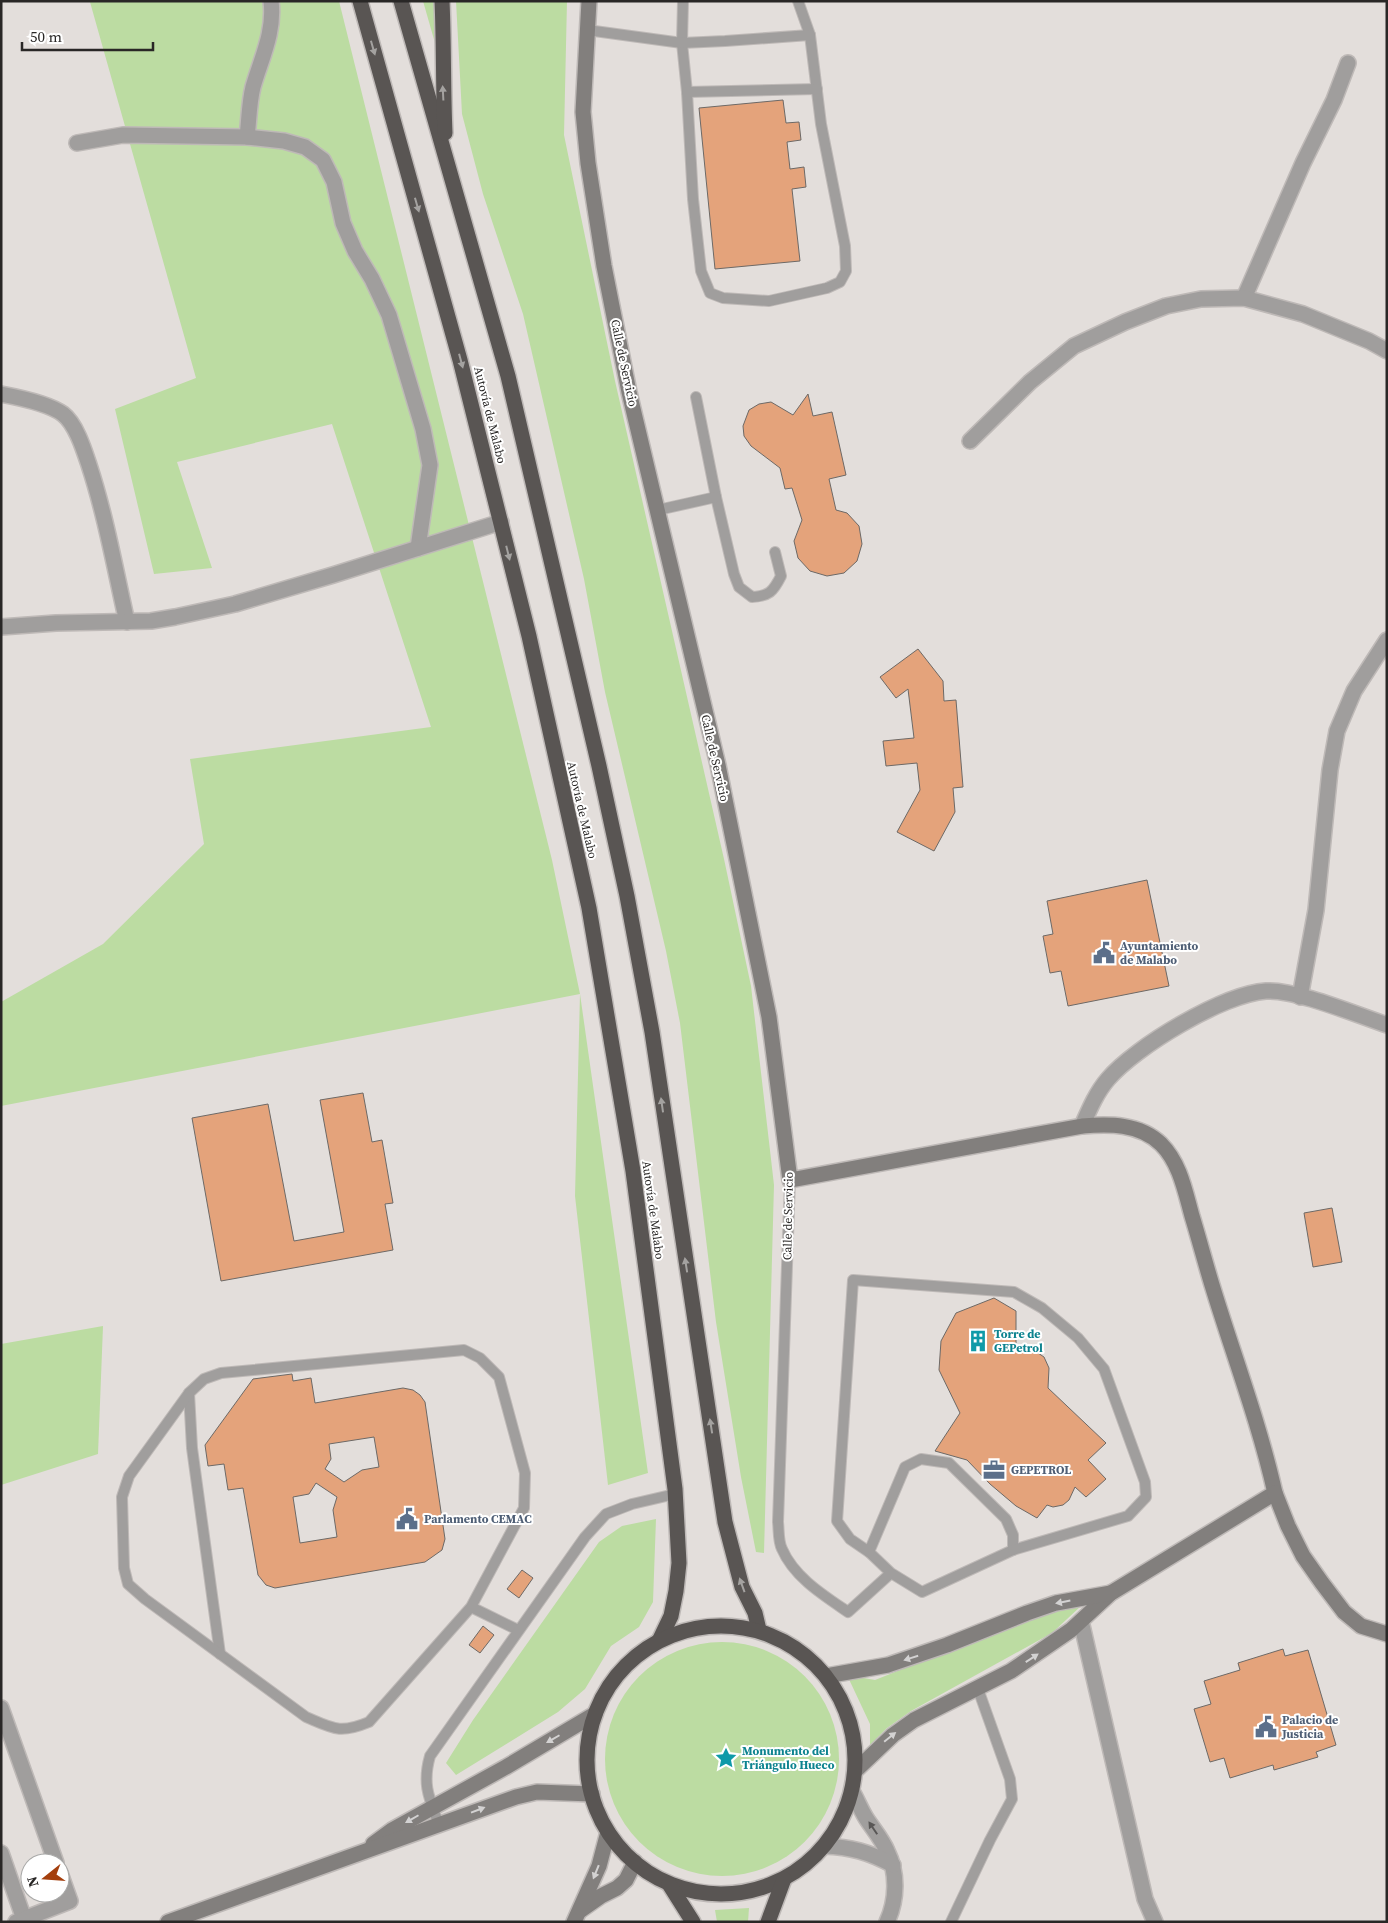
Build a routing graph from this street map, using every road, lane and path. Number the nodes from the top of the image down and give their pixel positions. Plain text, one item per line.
1 (271, 1) edge
2 (360, 1) edge
3 (401, 1) edge
4 (442, 1) edge
5 (589, 1) edge
6 (683, 1) edge
7 (798, 1) edge
8 (587, 30) junction
9 (810, 35) junction
10 (682, 43) junction
11 (1348, 63) dead end
12 (817, 89) junction
13 (687, 92) junction
14 (247, 137) junction
15 (77, 143) dead end
16 (447, 159) junction
17 (1244, 298) junction
18 (1387, 351) edge
19 (1, 394) edge
20 (696, 397) dead end
21 (970, 441) dead end
22 (716, 497) junction
23 (658, 510) junction
24 (500, 522) junction
25 (418, 548) junction
26 (775, 552) dead end
27 (127, 622) junction
28 (1, 627) edge
29 (1385, 646) edge
30 (1300, 997) junction
31 (1387, 1025) edge
32 (1082, 1126) junction
33 (790, 1180) junction
34 (189, 1393) junction
35 (1275, 1492) junction
36 (675, 1494) junction
37 (1013, 1550) junction
38 (870, 1552) junction
39 (891, 1573) junction
40 (1111, 1593) junction
41 (471, 1607) junction
42 (1081, 1621) junction
43 (518, 1630) junction
44 (759, 1630) junction
45 (1387, 1634) edge
46 (660, 1639) junction
47 (220, 1654) junction
48 (826, 1676) junction
49 (978, 1689) junction
50 (1, 1708) edge
51 (595, 1714) junction
52 (855, 1771) junction
53 (852, 1791) junction
54 (592, 1794) junction
55 (432, 1807) junction
56 (439, 1825) junction
57 (608, 1832) junction
58 (824, 1846) junction
59 (366, 1849) junction
60 (1, 1853) edge
61 (52, 1853) edge
62 (635, 1862) junction
63 (893, 1865) junction
64 (784, 1879) junction
65 (669, 1884) junction
66 (65, 1903) edge
67 (577, 1917) edge
68 (20, 1920) edge
69 (168, 1922) edge
70 (693, 1922) edge
71 (768, 1922) edge
72 (887, 1922) edge
73 (951, 1922) edge
74 (1155, 1922) edge

1 - 14 street
2 -> 24 highway, Autovía de Malabo
3 - 16 highway, Autovía de Malabo
16 -> 4 highway
5 - 8 street, Calle de Servicio
6 - 10 lane
7 - 9 lane
8 - 10 lane
8 - 23 street, Calle de Servicio
9 - 10 lane
9 - 12 lane
10 - 13 lane
11 - 17 street
12 - 13 lane
12 - 13 lane
14 - 15 street
14 - 25 street
44 -> 16 highway, Autovía de Malabo
17 - 18 street
17 - 21 street
19 - 27 street
20 - 22 lane
22 - 23 lane
22 - 26 lane
23 - 33 street, Calle de Servicio
24 - 25 street
24 -> 36 highway, Autovía de Malabo
25 - 27 street
27 - 28 street
29 - 30 street
30 - 31 street
30 - 32 street
32 - 33 street
32 - 35 street
33 - 39 lane, Calle de Servicio
34 - 41 lane
34 - 47 lane
34 - 47 lane
35 - 40 street
35 - 45 street
36 - 43 lane
36 - 46 highway, Autovía de Malabo
37 - 38 lane
37 - 38 lane
37 - 39 lane
38 - 39 lane
40 - 42 street
40 -> 48 street
41 - 43 lane
41 - 47 lane
49 -> 42 street
42 - 74 street
43 - 55 lane
44 - 46 highway
44 - 48 highway
46 - 51 highway
48 - 52 highway
52 -> 49 street
49 - 73 lane
50 - 61 street
51 - 54 highway
51 -> 55 street
52 - 53 highway
53 - 58 highway
63 -> 53 street
56 -> 54 street
54 - 57 highway
55 - 56 lane
55 -> 59 street
56 - 59 street
57 - 62 highway
57 -> 67 street
58 - 63 street
58 - 64 highway
59 - 69 street
60 - 68 street
62 - 65 highway
62 - 67 street
63 - 72 street
64 - 65 highway
64 - 71 highway
65 - 70 highway
66 - 68 street

